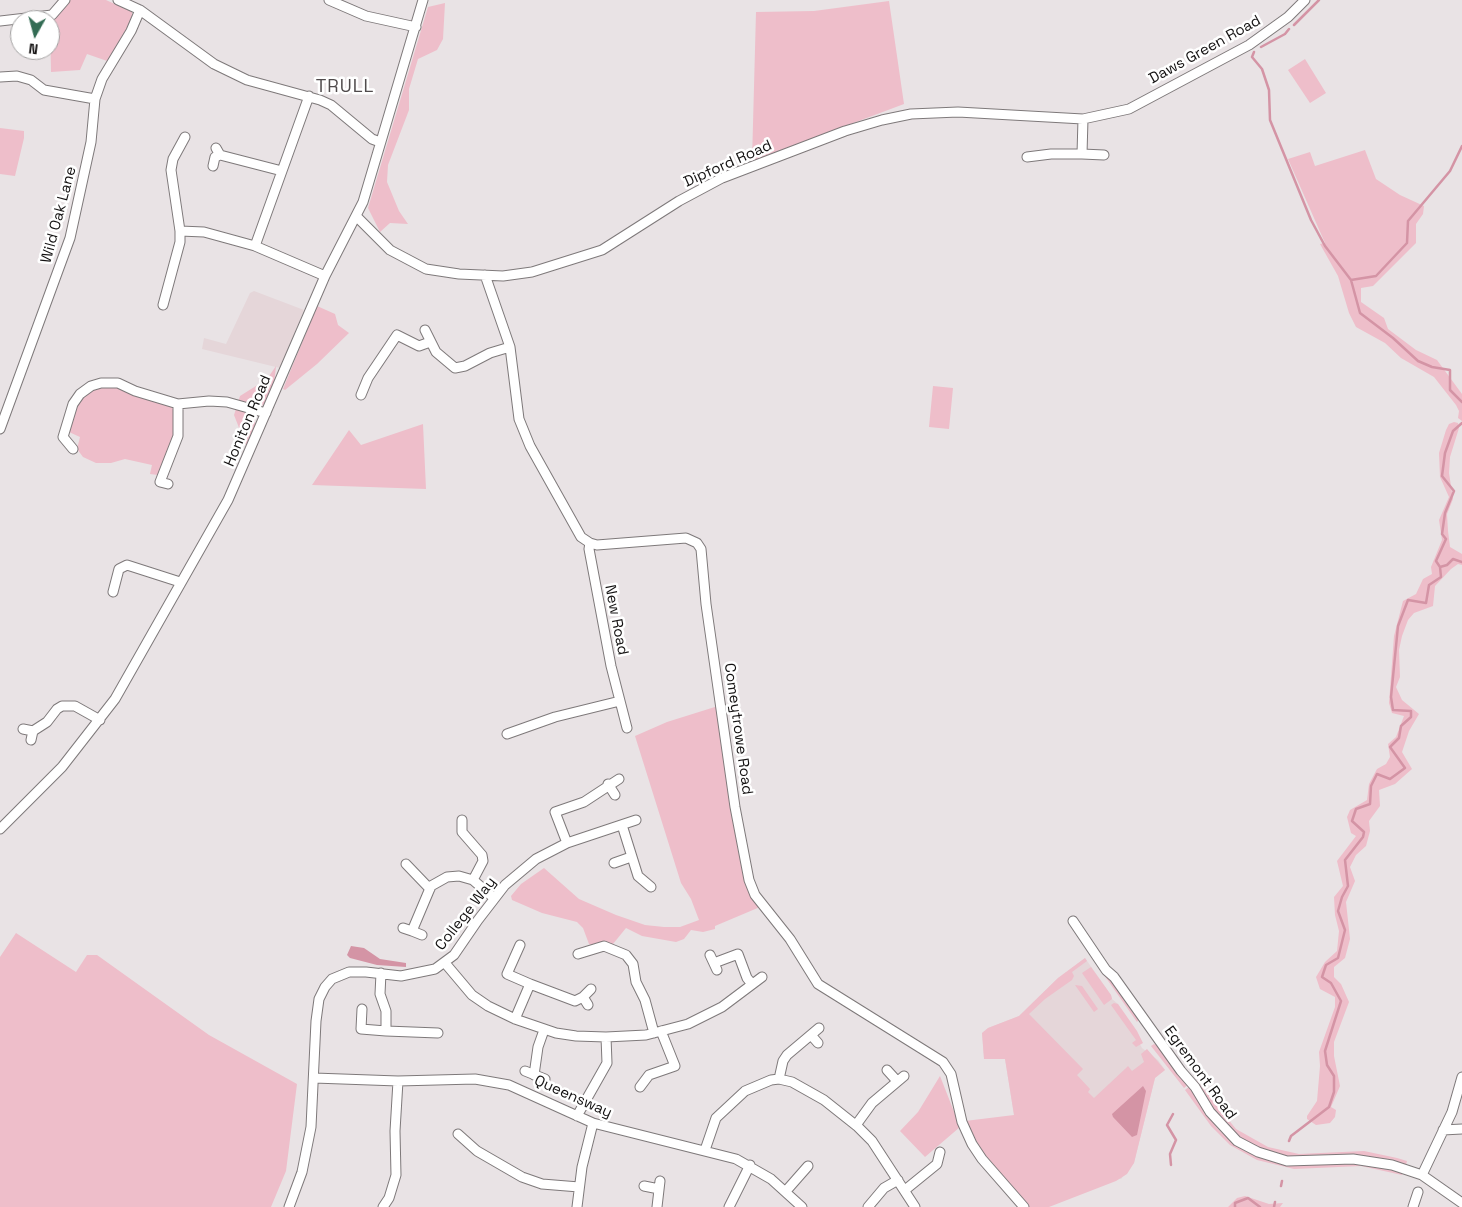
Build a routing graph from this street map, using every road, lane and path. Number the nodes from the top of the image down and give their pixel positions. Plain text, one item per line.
1 (64, 0) edge
2 (118, 0) edge
3 (423, 0) edge
4 (1305, 0) edge
5 (332, 1) edge
6 (140, 10) junction
7 (0, 20) edge
8 (416, 26) junction
9 (0, 77) edge
10 (309, 96) junction
11 (95, 99) junction
12 (1111, 114) joint
13 (1083, 119) junction
14 (185, 137) dead end
15 (380, 142) junction
16 (1082, 154) junction
17 (1104, 155) dead end
18 (1027, 157) dead end
19 (213, 166) dead end
20 (282, 171) junction
21 (356, 216) junction
22 (180, 231) junction
23 (255, 246) junction
24 (485, 275) junction
25 (325, 276) junction
26 (162, 300) dead end
27 (425, 330) dead end
28 (430, 342) junction
29 (510, 347) junction
30 (360, 395) dead end
31 (178, 404) junction
32 (266, 413) junction
33 (0, 429) edge
34 (73, 449) dead end
35 (160, 481) dead end
36 (590, 543) junction
37 (180, 582) junction
38 (113, 592) dead end
39 (620, 701) junction
40 (100, 720) junction
41 (627, 728) dead end
42 (23, 729) dead end
43 (507, 734) dead end
44 (619, 779) dead end
45 (608, 784) junction
46 (615, 795) dead end
47 (462, 820) dead end
48 (636, 820) dead end
49 (622, 825) junction
50 (0, 829) edge
51 (567, 843) junction
52 (631, 857) junction
53 (614, 863) dead end
54 (406, 864) dead end
55 (473, 880) junction
56 (650, 887) dead end
57 (430, 889) junction
58 (494, 898) junction
59 (1073, 920) dead end
60 (422, 935) dead end
61 (520, 945) dead end
62 (578, 954) dead end
63 (714, 962) dead end
64 (445, 963) junction
65 (382, 973) junction
66 (762, 977) dead end
67 (530, 984) junction
68 (752, 984) junction
69 (591, 989) dead end
70 (362, 1009) dead end
71 (516, 1020) junction
72 (819, 1028) dead end
73 (386, 1030) junction
74 (544, 1030) junction
75 (657, 1032) junction
76 (438, 1033) dead end
77 (811, 1035) junction
78 (606, 1037) junction
79 (818, 1043) dead end
80 (887, 1070) dead end
81 (525, 1072) dead end
82 (534, 1075) junction
83 (1462, 1077) edge
84 (314, 1078) junction
85 (545, 1079) dead end
86 (779, 1079) junction
87 (398, 1081) junction
88 (640, 1087) dead end
89 (577, 1116) junction
90 (593, 1123) junction
91 (856, 1124) junction
92 (1462, 1128) edge
93 (1443, 1130) junction
94 (458, 1134) dead end
95 (705, 1150) junction
96 (940, 1152) dead end
97 (750, 1165) junction
98 (808, 1166) dead end
99 (1422, 1175) junction
100 (898, 1180) junction
101 (644, 1186) dead end
102 (579, 1187) junction
103 (905, 1190) junction
104 (786, 1191) junction
105 (1418, 1192) dead end
106 (1462, 1203) edge
107 (873, 1205) edge
108 (288, 1207) edge
109 (383, 1207) edge
110 (577, 1207) edge
111 (657, 1207) edge
112 (729, 1207) edge
113 (802, 1207) edge
114 (915, 1207) edge
115 (1024, 1207) edge
116 (1413, 1207) edge

1 - 7 street
2 - 6 street
3 - 8 street, Honiton Road
4 - 12 street, Daws Green Road
5 - 8 street
6 - 10 street
6 - 11 street, Wild Oak Lane
8 - 15 street, Honiton Road
9 - 11 street
10 - 15 street
10 - 20 street
11 - 33 street, Wild Oak Lane
12 - 13 street, Dipford Road
13 - 16 street
13 - 24 street, Dipford Road
14 - 22 street
15 - 21 street, Honiton Road
16 - 17 street
16 - 18 street
19 - 20 street
20 - 23 street
21 - 24 street, Dipford Road
21 - 25 street, Honiton Road
22 - 23 street
22 - 26 street
23 - 25 street
24 - 29 street
25 - 32 street, Honiton Road
27 - 28 street
28 - 29 street
28 - 30 street
29 - 36 street
31 - 32 street
31 - 34 street
31 - 35 street
32 - 37 street, Honiton Road
36 - 39 street, New Road
36 - 115 street, Comeytrowe Road
37 - 38 street
37 - 40 street, Honiton Road
39 - 41 street, New Road
39 - 43 street
40 - 42 street
40 - 50 street, Honiton Road
44 - 45 street
45 - 46 street
45 - 51 street
47 - 55 street
48 - 49 street, College Way
49 - 51 street, College Way
49 - 52 street
51 - 58 street, College Way
52 - 53 street
52 - 56 street
54 - 57 street
55 - 57 street
55 - 58 street
57 - 60 street
58 - 64 street, College Way
59 - 99 street, Egremont Road
61 - 67 street
62 - 75 street
63 - 68 street
64 - 65 street, College Way
64 - 71 street
65 - 73 street
65 - 84 street, College Way
66 - 68 street
67 - 69 street
67 - 71 street
68 - 75 street
70 - 73 street
71 - 74 street
72 - 77 street
73 - 76 street
74 - 78 street
74 - 82 street
75 - 78 street
75 - 88 street
77 - 79 street
77 - 86 street
78 - 89 street
80 - 91 street
81 - 82 street
82 - 85 street
83 - 93 street
84 - 87 street, Queensway
84 - 108 street, College Way
86 - 91 street
86 - 95 street
87 - 89 street, Queensway
87 - 109 street
89 - 90 street, Queensway
90 - 95 street, Queensway
90 - 102 street
91 - 100 street
92 - 93 street
93 - 99 street
94 - 102 street
95 - 97 street, Queensway
96 - 103 street
97 - 104 street, Queensway
97 - 112 street
98 - 104 street
99 - 106 street, Egremont Road
100 - 103 street
100 - 107 street
101 - 111 street
102 - 110 street
103 - 114 street
104 - 113 street, Queensway
105 - 116 street

